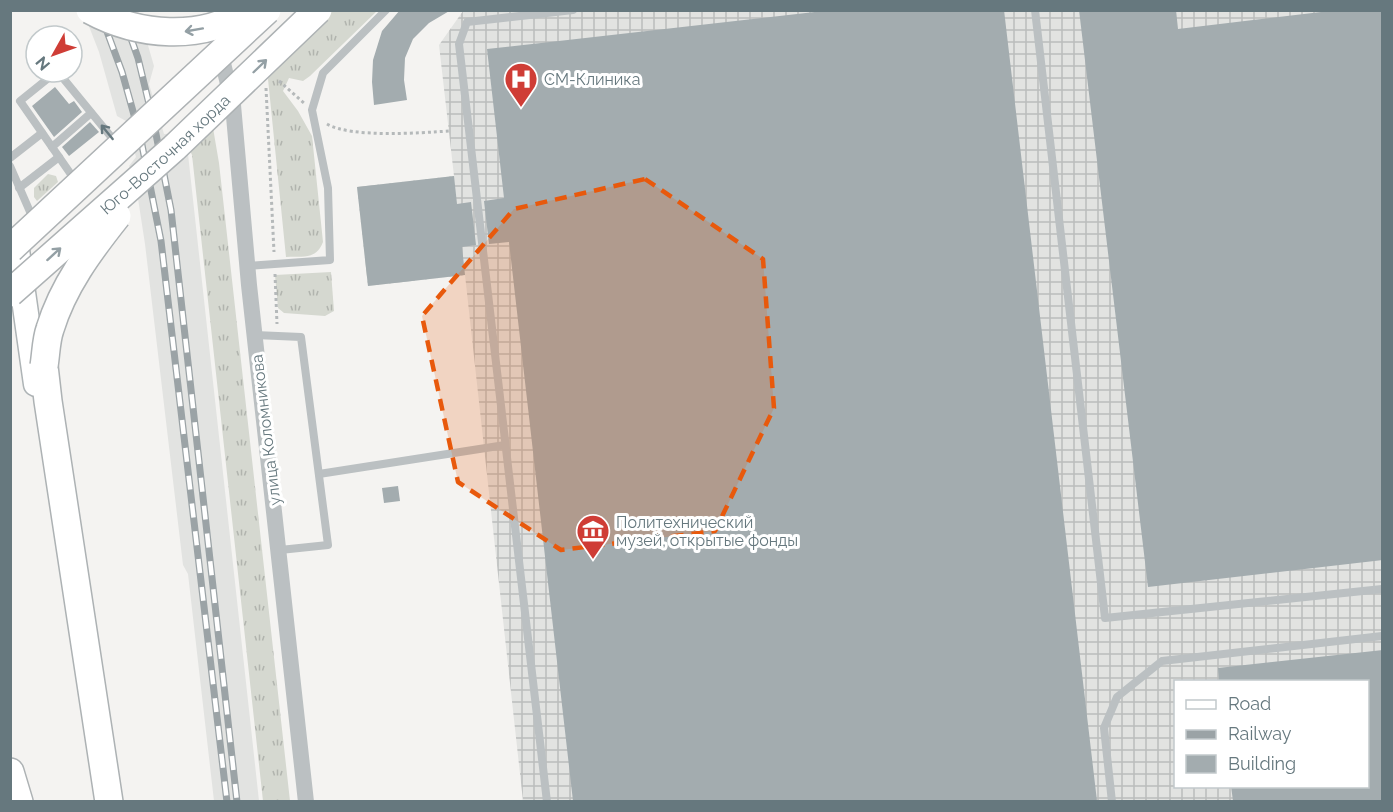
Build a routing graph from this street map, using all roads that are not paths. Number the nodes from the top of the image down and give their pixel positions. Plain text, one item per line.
1 (90, 10) edge
2 (249, 10) edge
3 (267, 10) edge
4 (272, 10) edge
5 (318, 10) edge
6 (386, 10) edge
7 (573, 10) edge
8 (1035, 10) edge
9 (222, 59) junction
10 (42, 84) edge
11 (67, 84) edge
12 (172, 106) dead end
13 (91, 113) junction
14 (42, 133) junction
15 (52, 147) junction
16 (127, 147) joint
17 (174, 148) junction
18 (59, 157) junction
19 (10, 158) edge
20 (10, 166) edge
21 (20, 188) junction
22 (82, 189) junction
23 (39, 230) junction
24 (13, 252) edge
25 (247, 266) junction
26 (10, 293) edge
27 (255, 335) junction
28 (505, 445) junction
29 (319, 474) junction
30 (280, 550) junction
31 (1383, 589) edge
32 (1383, 636) edge
33 (10, 772) edge
34 (19, 801) edge
35 (95, 801) edge
36 (109, 801) edge
37 (306, 801) edge
38 (547, 801) edge
39 (1112, 801) edge

2 -> 1 main road, bridge
3 - 24 main road, Юго-Восточная хорда, bridge
4 - 9 main road
17 -> 5 main road, Юго-Восточная хорда, bridge
6 - 25 lane
7 - 28 lane
8 - 31 lane
9 - 12 main road
9 - 25 street, улица Коломникова
10 - 14 lane
11 - 13 lane
13 - 15 lane
16 -> 13 lane
14 - 15 lane
14 - 19 lane
15 - 18 lane
16 - 22 main road
26 -> 17 main road, Юго-Восточная хорда, bridge
17 - 36 main road, bridge
18 - 21 lane
18 - 22 lane
20 - 21 lane
21 - 23 lane
22 - 23 main road
23 - 24 main road
24 - 35 main road
25 - 27 street, улица Коломникова
27 - 29 lane
27 - 30 street, улица Коломникова
28 - 29 lane
28 - 38 lane
29 - 30 lane
30 - 37 street, улица Коломникова
32 - 39 lane
33 - 34 main road

